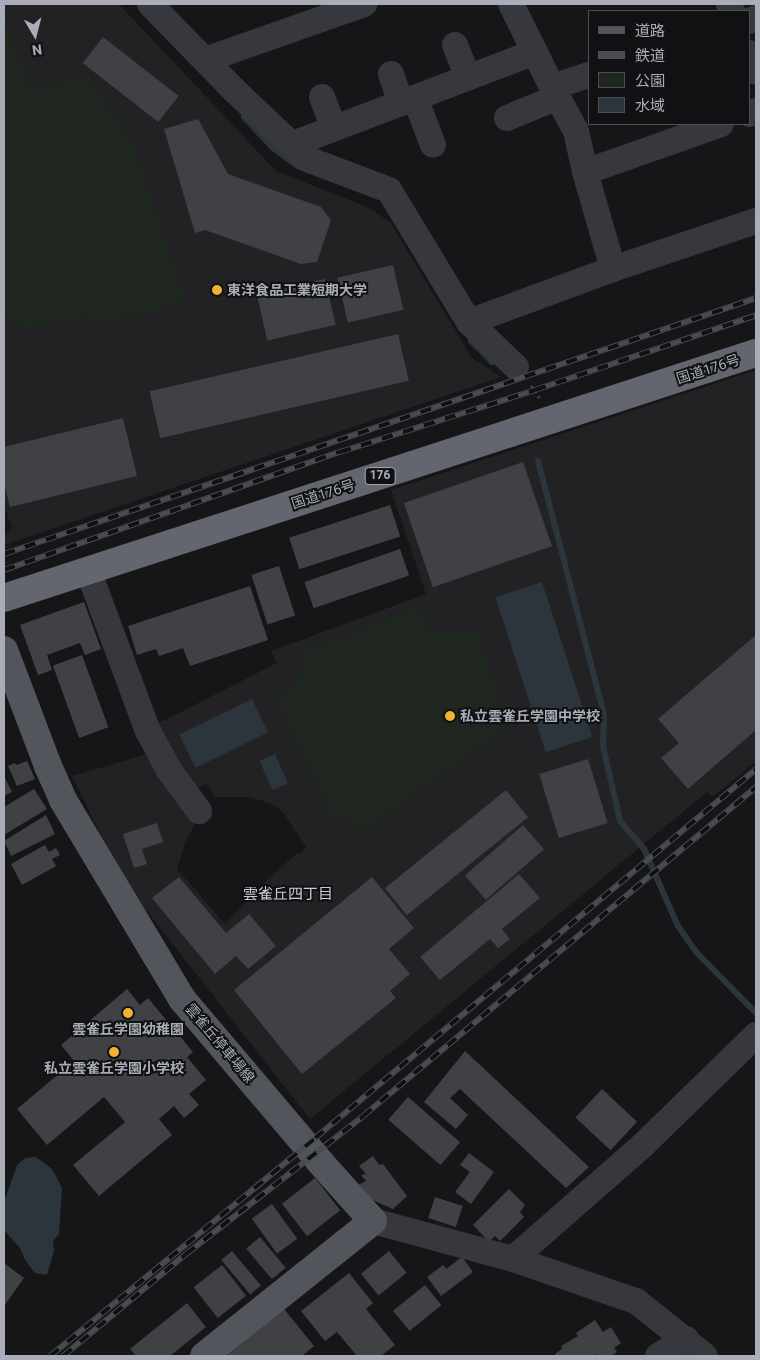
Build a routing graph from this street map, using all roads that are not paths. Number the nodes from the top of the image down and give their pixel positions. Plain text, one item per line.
1 (150, 4) edge
2 (364, 4) edge
3 (512, 4) edge
4 (456, 45) dead end
5 (535, 52) junction
6 (750, 56) edge
7 (205, 60) junction
8 (756, 72) edge
9 (391, 74) dead end
10 (588, 76) edge
11 (468, 77) junction
12 (555, 92) junction
13 (322, 97) dead end
14 (408, 100) junction
15 (507, 118) dead end
16 (718, 125) edge
17 (334, 128) junction
18 (293, 144) junction
19 (433, 145) dead end
20 (585, 172) junction
21 (756, 221) edge
22 (613, 269) junction
23 (469, 322) junction
24 (756, 353) edge
25 (516, 367) road end
26 (88, 570) junction
27 (4, 598) edge
28 (4, 650) edge
29 (198, 811) dead end
30 (756, 1035) edge
31 (373, 1221) junction
32 (513, 1259) junction
33 (686, 1339) junction
34 (204, 1356) edge
35 (658, 1356) edge
36 (705, 1356) edge

1 - 7 street
2 - 7 street
3 - 5 street
4 - 11 street
5 - 11 street
5 - 12 street
6 - 8 street
7 - 18 street
9 - 14 street
10 - 12 street
11 - 14 street
12 - 15 street
12 - 20 street
13 - 17 street
14 - 17 street
14 - 19 street
16 - 20 street
17 - 18 street
18 - 23 street
20 - 22 street
21 - 22 street
22 - 23 street
23 - 25 street
24 - 26 highway, 国道176号 / 176
26 - 27 highway, 国道176号 / 176
26 - 29 street
28 - 31 main road, 雲雀丘停車場線
30 - 32 street
31 - 32 street
31 - 34 main road
32 - 33 street
33 - 35 street
33 - 36 street

